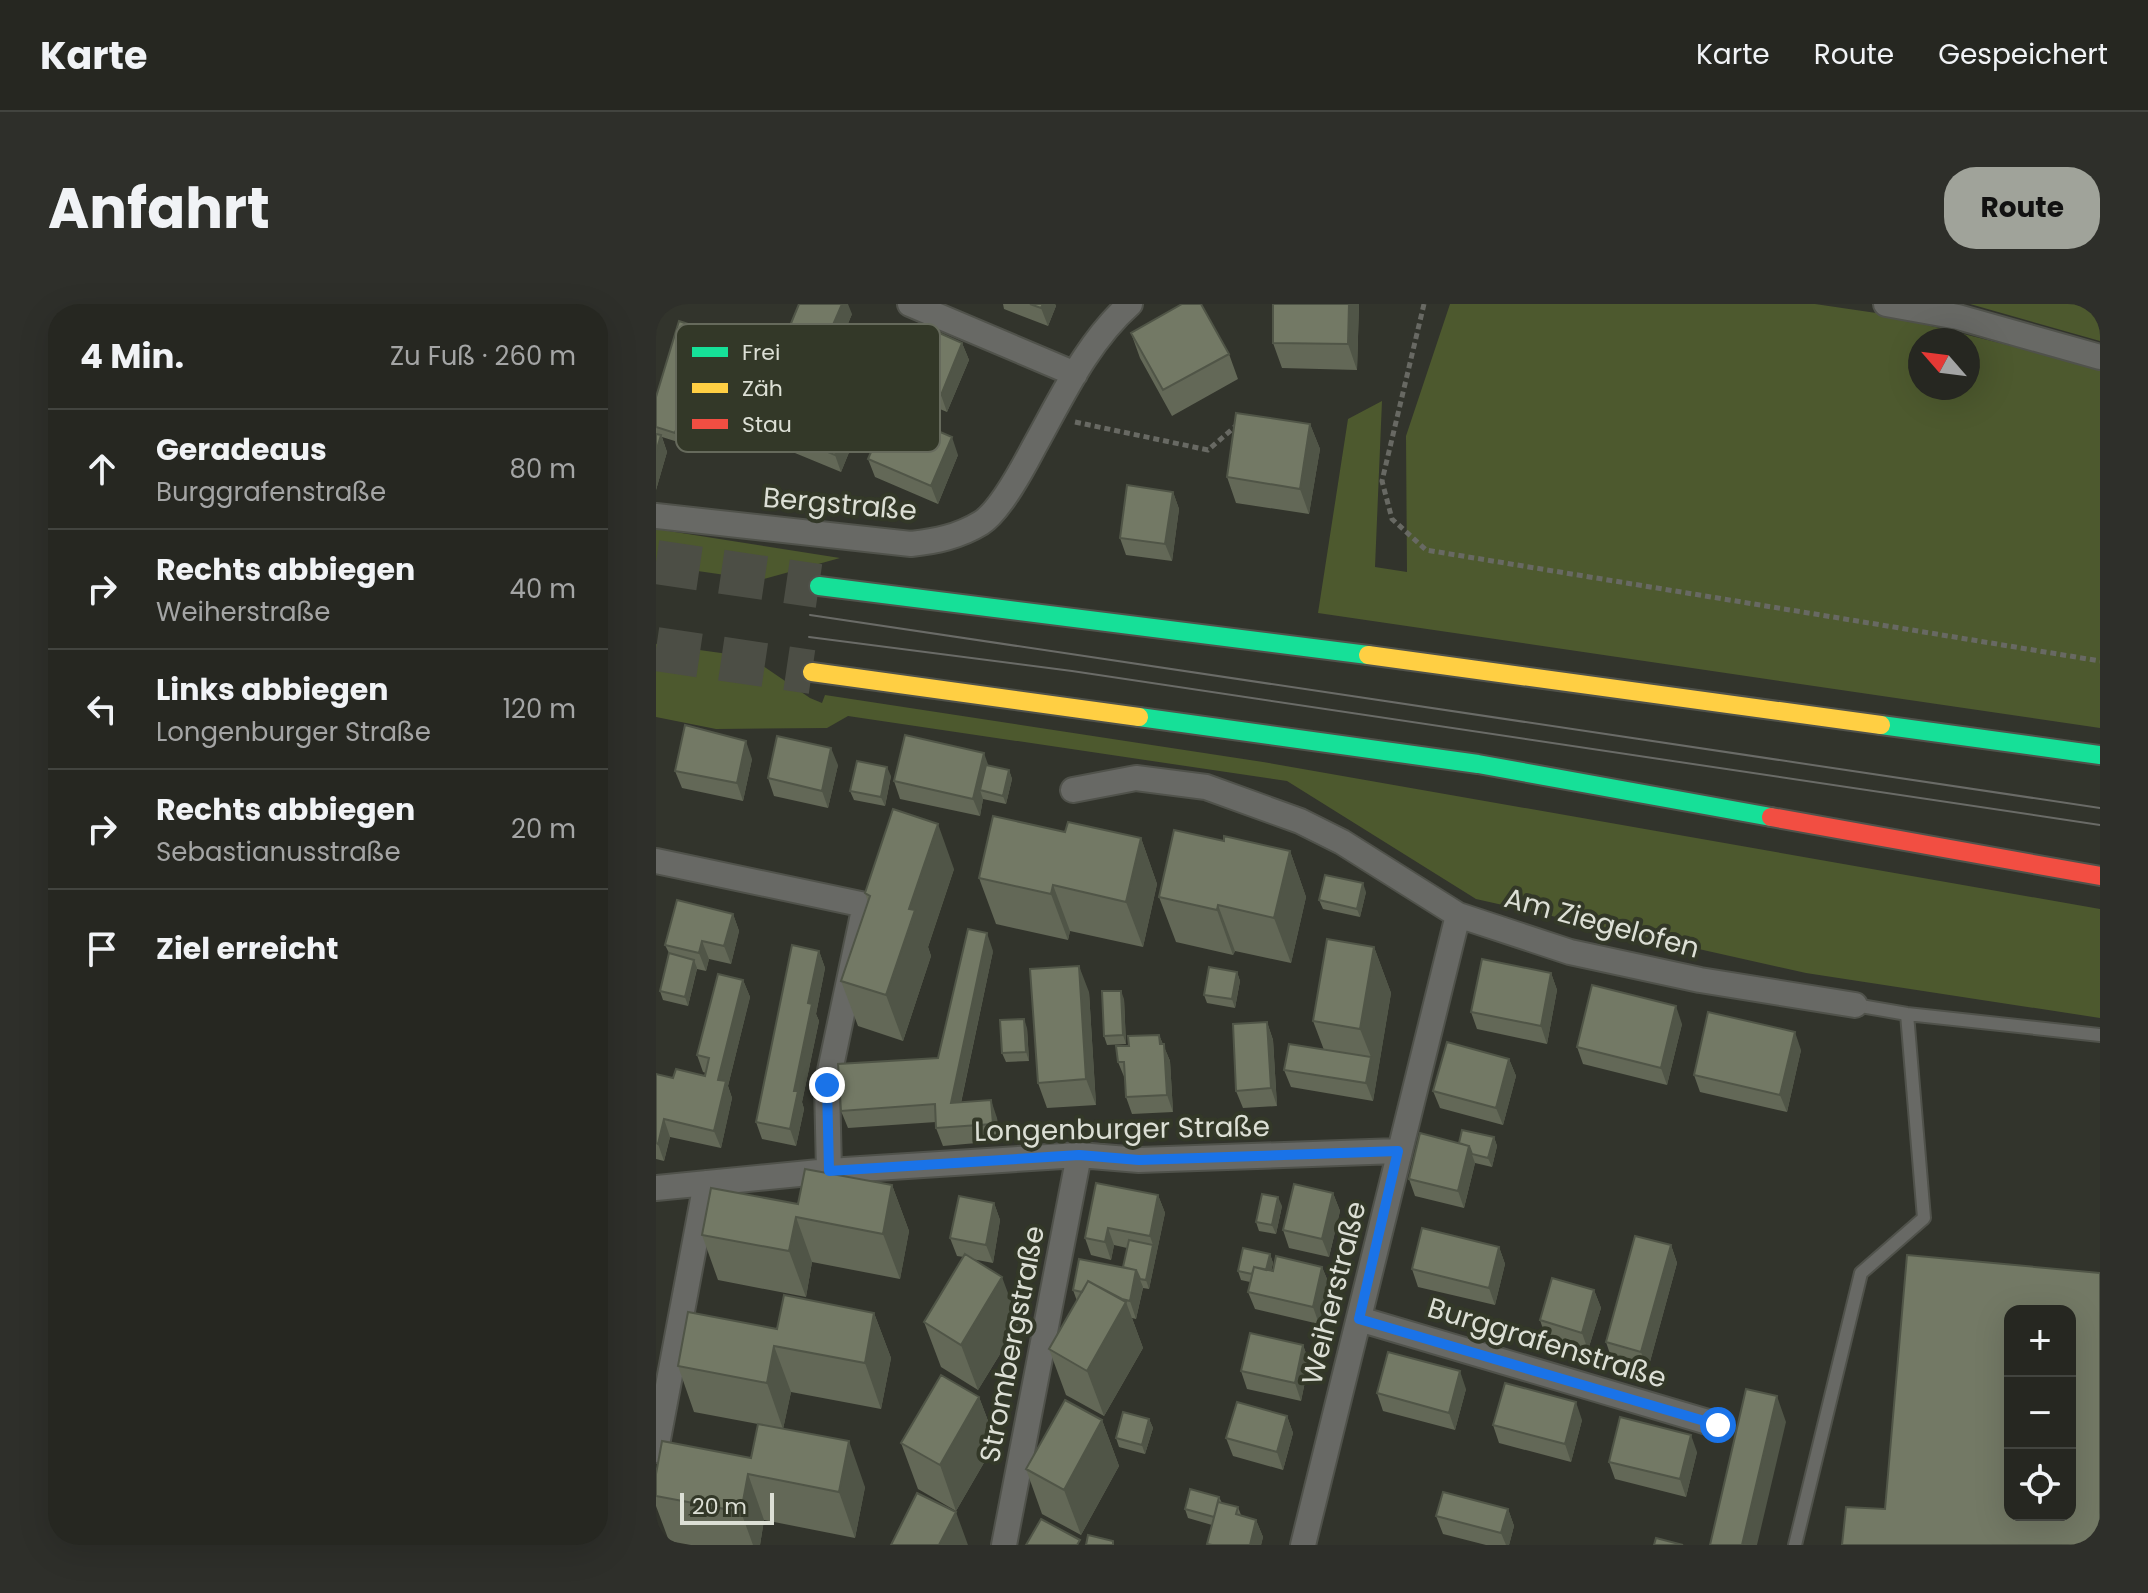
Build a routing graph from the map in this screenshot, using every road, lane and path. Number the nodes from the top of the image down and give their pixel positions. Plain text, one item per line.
1 (910, 304) edge
2 (1130, 304) edge
3 (1424, 304) edge
4 (1886, 304) edge
5 (2100, 357) edge
6 (1075, 374) junction
7 (1051, 417) junction
8 (1249, 422) edge
9 (656, 516) edge
10 (819, 586) tunnel mouth
11 (2100, 661) edge
12 (812, 672) tunnel mouth
13 (2100, 755) edge
14 (1073, 790) dead end
15 (656, 861) edge
16 (2100, 876) edge
17 (1458, 915) junction
18 (1855, 1005) joint
19 (1907, 1014) junction
20 (2100, 1035) edge
21 (1398, 1151) junction
22 (1079, 1155) junction
23 (829, 1171) junction
24 (706, 1183) junction
25 (656, 1188) edge
26 (1359, 1319) junction
27 (659, 1418) edge
28 (1718, 1425) dead end
29 (656, 1450) edge
30 (1004, 1545) edge
31 (1303, 1545) edge
32 (1795, 1545) edge

1 - 6 street
2 - 6 street, Bergstraße
3 - 11 path
4 - 5 street
6 - 7 street, Bergstraße
7 - 8 path
7 - 9 street, Bergstraße
10 - 13 highway
12 - 16 highway
14 - 17 street, Am Ziegelofen
15 - 23 street
17 - 18 street, Am Ziegelofen
17 - 21 street, Weiherstraße
18 - 19 lane, Am Ziegelofen
19 - 20 lane, Am Ziegelofen
19 - 32 lane
21 - 22 street, Longenburger Straße
21 - 26 street, Weiherstraße
22 - 23 street, Longenburger Straße
22 - 30 street, Strombergstraße
23 - 24 street, Longenburger Straße
24 - 25 street, Longenburger Straße
24 - 27 street
26 - 28 street, Burggrafenstraße
26 - 31 street, Weiherstraße
27 - 29 street

